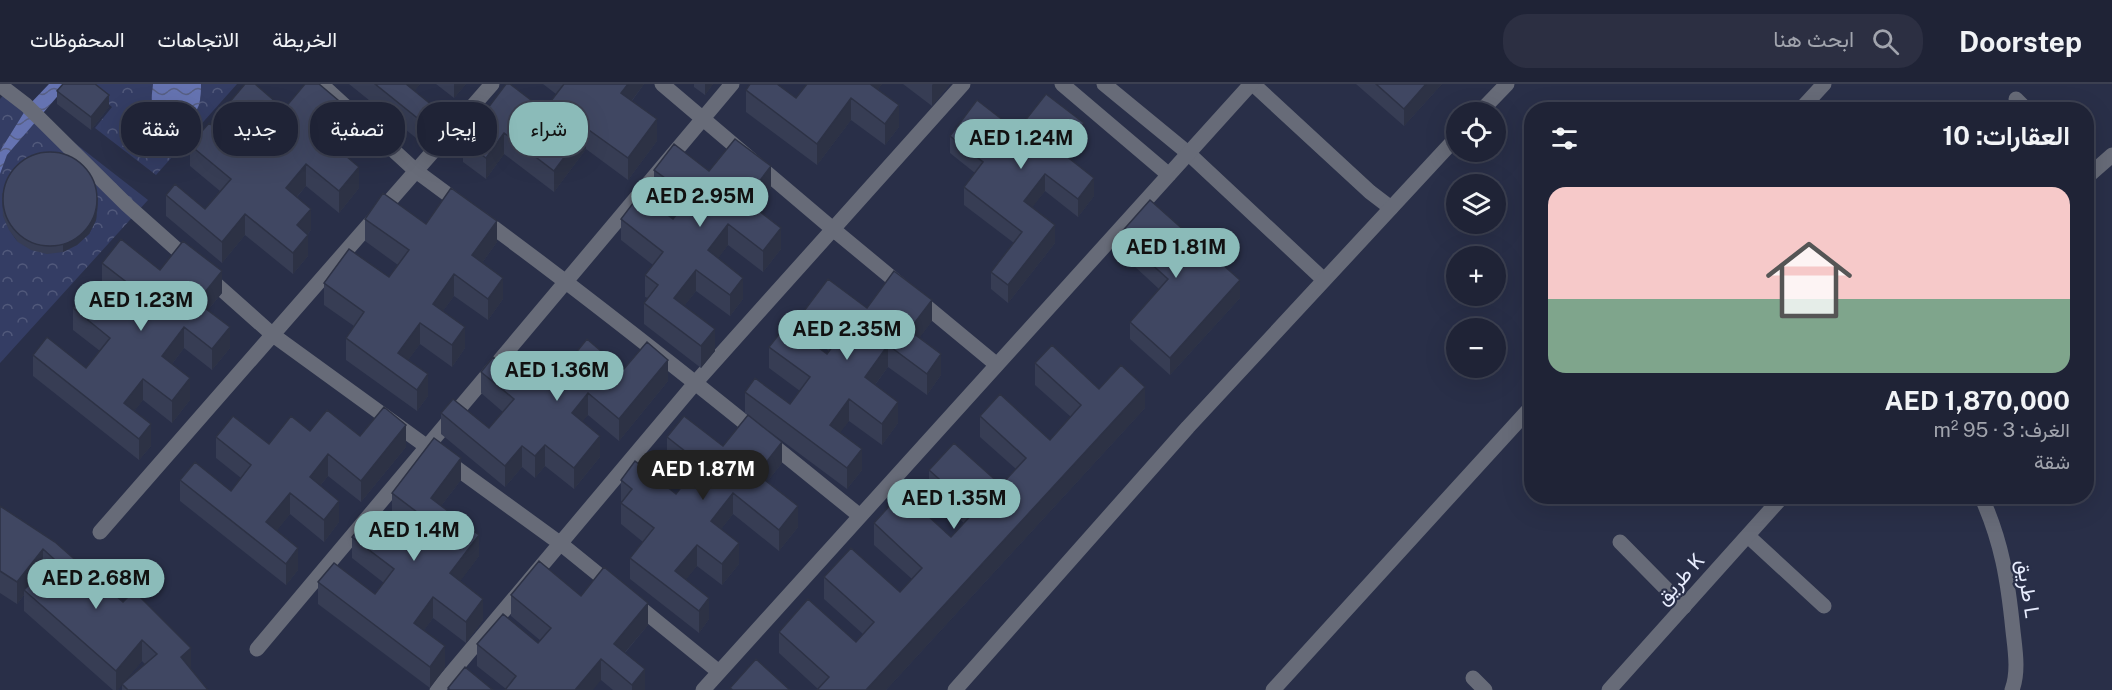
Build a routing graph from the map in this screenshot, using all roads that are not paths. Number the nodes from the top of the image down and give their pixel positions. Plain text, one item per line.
1 (321, 84) edge
2 (492, 84) edge
3 (662, 84) edge
4 (732, 84) edge
5 (963, 84) edge
6 (1062, 84) edge
7 (1104, 84) edge
8 (1252, 84) edge
9 (1507, 84) edge
10 (1824, 84) edge
11 (0, 85) edge
12 (1490, 102) edge
13 (1807, 102) edge
14 (704, 118) junction
15 (1446, 149) edge
16 (1188, 153) junction
17 (2112, 154) edge
18 (2094, 167) edge
19 (416, 171) junction
20 (1169, 175) junction
21 (1391, 208) junction
22 (834, 230) junction
23 (1324, 280) junction
24 (566, 281) junction
25 (273, 335) junction
26 (997, 365) junction
27 (696, 382) junction
28 (1524, 415) edge
29 (427, 447) junction
30 (1776, 504) edge
31 (1984, 504) edge
32 (860, 516) junction
33 (100, 532) dead end
34 (1748, 536) junction
35 (1620, 542) dead end
36 (561, 544) junction
37 (1824, 606) dead end
38 (1684, 607) junction
39 (257, 649) dead end
40 (719, 672) junction
41 (1473, 678) dead end
42 (438, 690) edge
43 (703, 690) edge
44 (955, 690) edge
45 (1273, 690) edge
46 (1485, 690) edge
47 (1609, 690) edge
48 (2012, 690) edge

1 - 19 street
2 - 19 street
3 - 14 street
4 - 14 street
5 - 22 street
6 - 20 street
7 - 16 street
8 - 16 street
8 - 21 street
9 - 12 street
10 - 13 street
11 - 25 street
14 - 22 street
14 - 24 street
15 - 21 street
16 - 20 street
16 - 23 street
17 - 18 street
19 - 24 street
19 - 25 street
20 - 26 street
21 - 23 street
22 - 26 street
22 - 27 street
23 - 44 street
24 - 27 street
24 - 29 street
25 - 29 street
25 - 33 street
26 - 32 street
27 - 32 street
27 - 36 street
28 - 45 street
29 - 36 street
29 - 39 street
30 - 34 street, طريق K
31 - 48 street, طريق L
32 - 40 street
34 - 37 street
34 - 38 street, طريق K
35 - 38 street
36 - 40 street
36 - 42 street
38 - 47 street, طريق K
40 - 43 street
41 - 46 street

